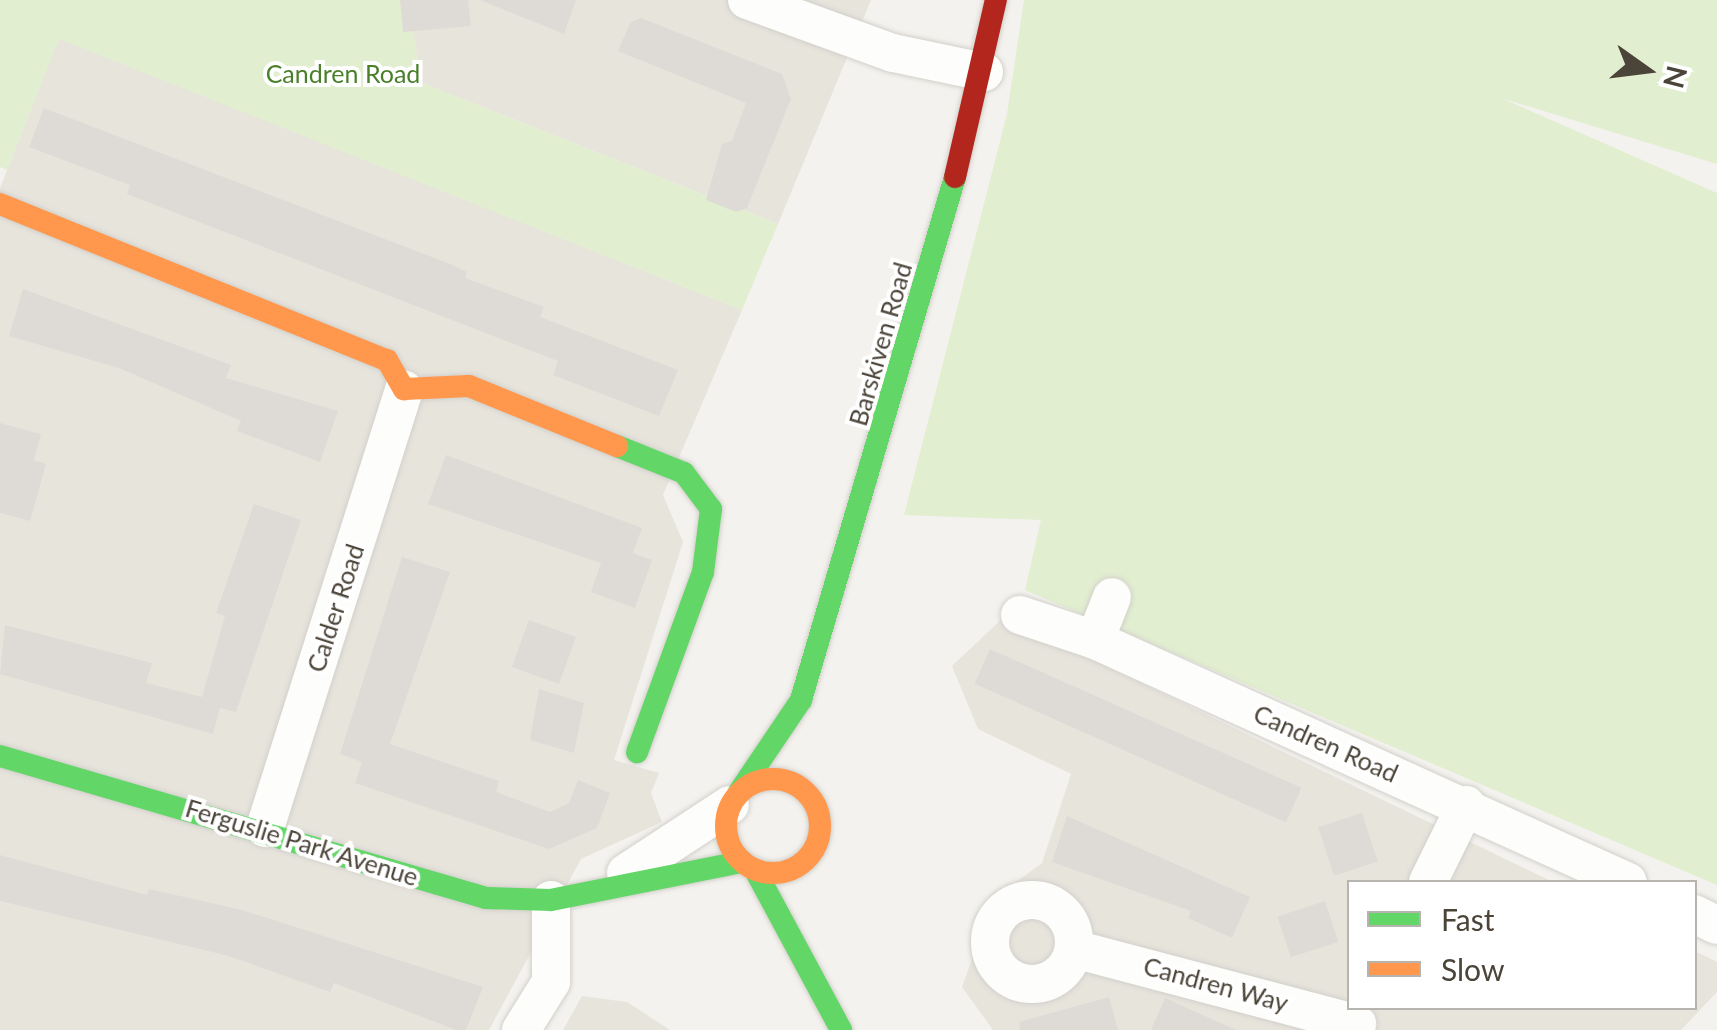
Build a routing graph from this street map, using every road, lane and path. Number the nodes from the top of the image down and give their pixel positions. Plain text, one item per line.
1 (748, 0) edge
2 (996, 0) edge
3 (984, 72) junction
4 (0, 204) edge
5 (404, 389) junction
6 (1112, 597) dead end
7 (1020, 615) dead end
8 (1095, 640) junction
9 (801, 700) junction
10 (808, 732) dead end
11 (638, 752) dead end
12 (0, 756) edge
13 (813, 768) dead end
14 (735, 798) junction
15 (1466, 806) junction
16 (817, 808) junction
17 (265, 828) junction
18 (819, 835) junction
19 (748, 866) junction
20 (1429, 880) edge
21 (1624, 880) edge
22 (606, 884) junction
23 (816, 887) dead end
24 (551, 900) junction
25 (818, 924) dead end
26 (1074, 949) dead end
27 (823, 984) junction
28 (1359, 1020) edge
29 (522, 1030) edge
30 (841, 1030) edge

1 - 3 street
2 - 3 street, Barskiven Road
3 - 9 street, Barskiven Road
4 - 5 street
5 - 11 street
5 - 17 street, Calder Road
6 - 8 street
7 - 8 street, Candren Road
8 - 15 street, Candren Road
9 - 10 street, Barskiven Road
9 - 14 street, Barskiven Road
12 - 17 street, Ferguslie Park Avenue
13 - 16 street
14 - 16 street
14 - 19 street
14 - 22 street, Ferguslie Park Avenue
15 - 20 street
15 - 21 street, Candren Road
16 - 18 street
17 - 24 street, Ferguslie Park Avenue
18 - 19 street
18 - 23 street
19 - 22 street, Ferguslie Park Avenue
19 - 27 street
22 - 24 street, Ferguslie Park Avenue
24 - 29 street
25 - 27 street
26 - 28 street, Candren Way
27 - 30 street

